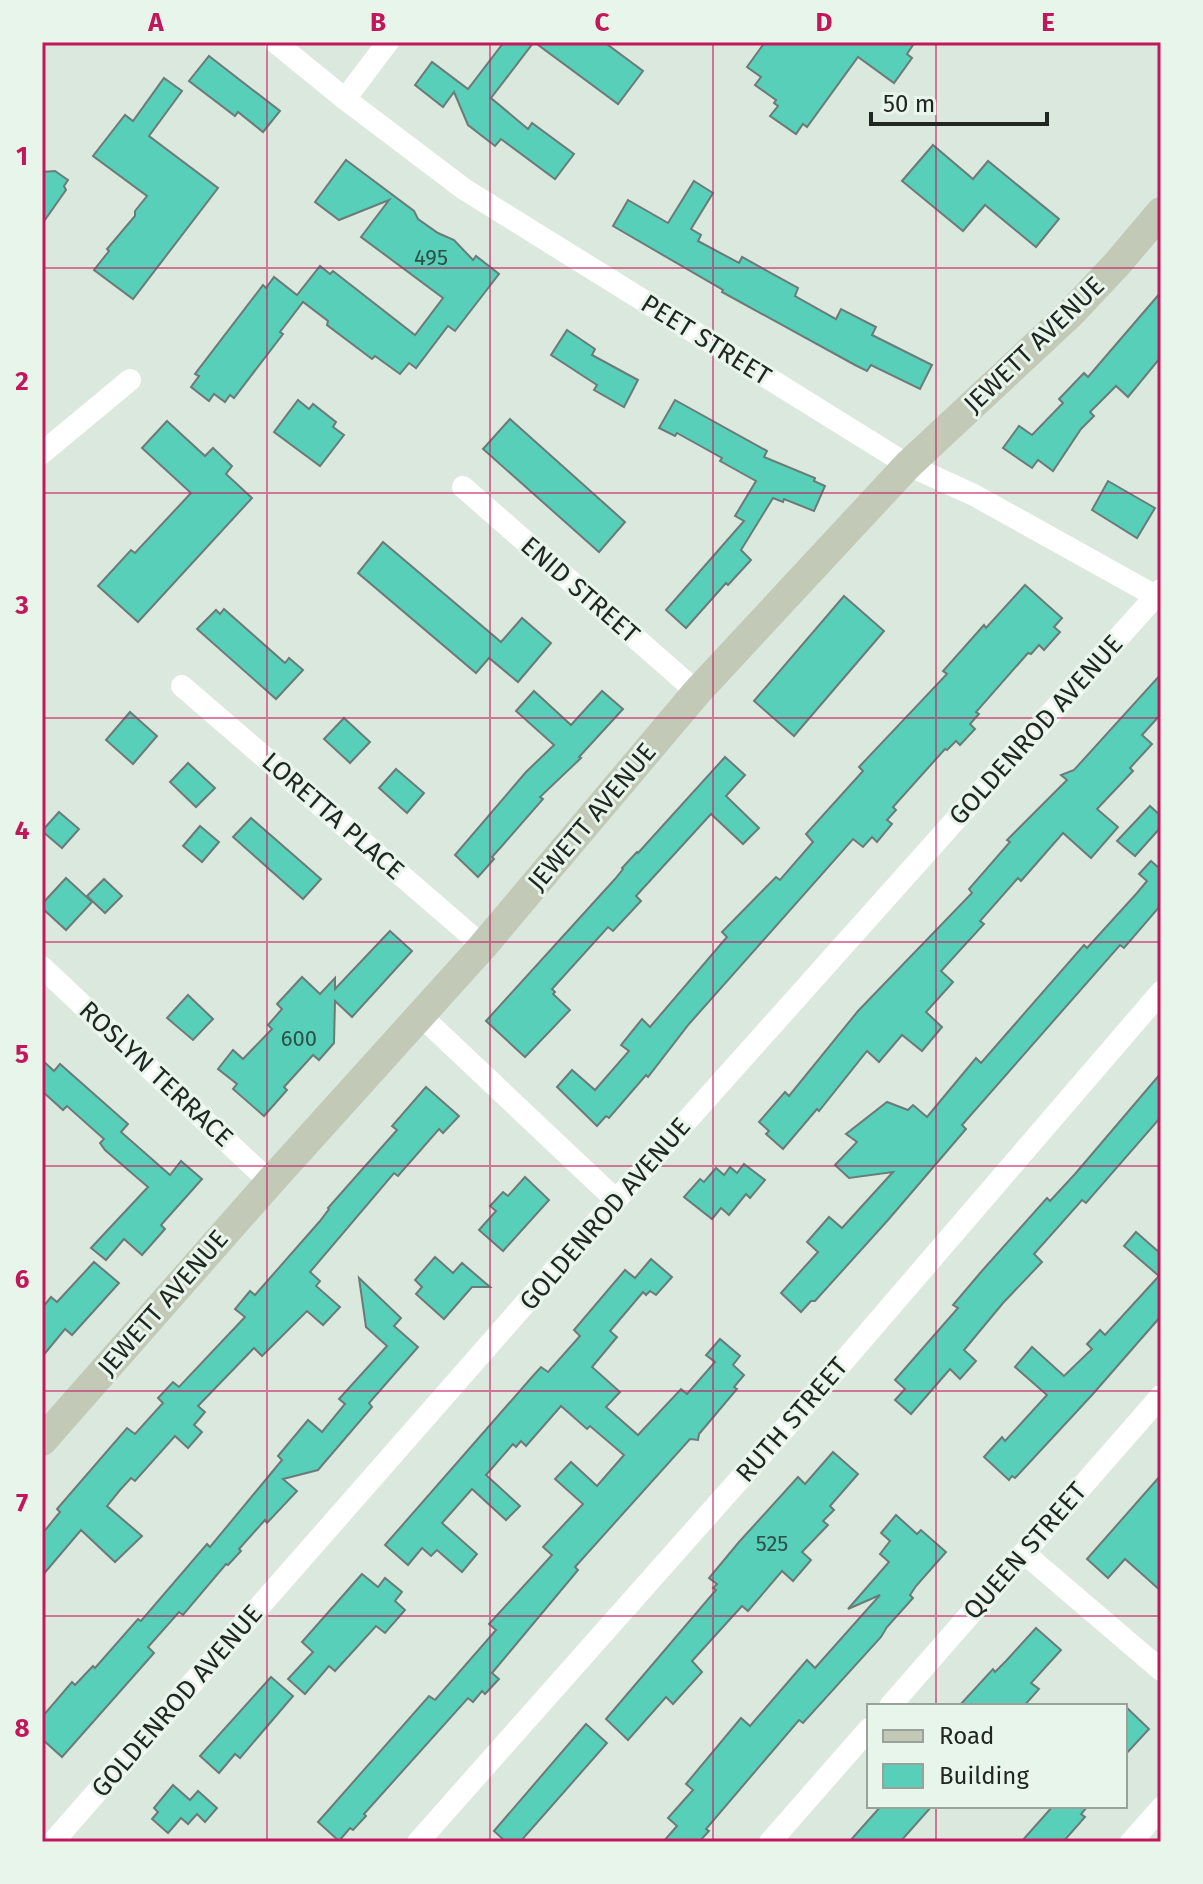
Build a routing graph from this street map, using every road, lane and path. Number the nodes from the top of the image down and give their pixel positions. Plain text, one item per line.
1 (275, 42) edge
2 (388, 42) edge
3 (345, 99) junction
4 (1161, 212) edge
5 (130, 380) dead end
6 (42, 453) edge
7 (908, 465) junction
8 (463, 487) dead end
9 (1159, 595) edge
10 (182, 686) dead end
11 (697, 692) junction
12 (483, 946) junction
13 (42, 967) edge
14 (1161, 992) edge
15 (420, 1015) junction
16 (270, 1182) junction
17 (616, 1200) junction
18 (1161, 1396) edge
19 (42, 1441) edge
20 (1024, 1553) junction
21 (1161, 1670) edge
22 (892, 1704) edge
23 (867, 1731) edge
24 (1161, 1808) edge
25 (53, 1842) edge
26 (418, 1842) edge
27 (770, 1842) edge
28 (1131, 1842) edge

1 - 3 street, PEET STREET
2 - 3 street
3 - 7 street, PEET STREET
4 - 7 main road, JEWETT AVENUE
5 - 6 street
7 - 9 street, PEET STREET
7 - 11 main road, JEWETT AVENUE
8 - 11 street, ENID STREET
9 - 17 street, GOLDENROD AVENUE
10 - 12 street, LORETTA PLACE
11 - 12 main road, JEWETT AVENUE
12 - 15 main road, JEWETT AVENUE
13 - 16 street, ROSLYN TERRACE
14 - 26 street, RUTH STREET
15 - 16 main road, JEWETT AVENUE
15 - 17 street
16 - 19 main road, JEWETT AVENUE
17 - 25 street, GOLDENROD AVENUE
18 - 20 street, QUEEN STREET
20 - 21 street
20 - 22 street, QUEEN STREET
23 - 27 street
24 - 28 street

